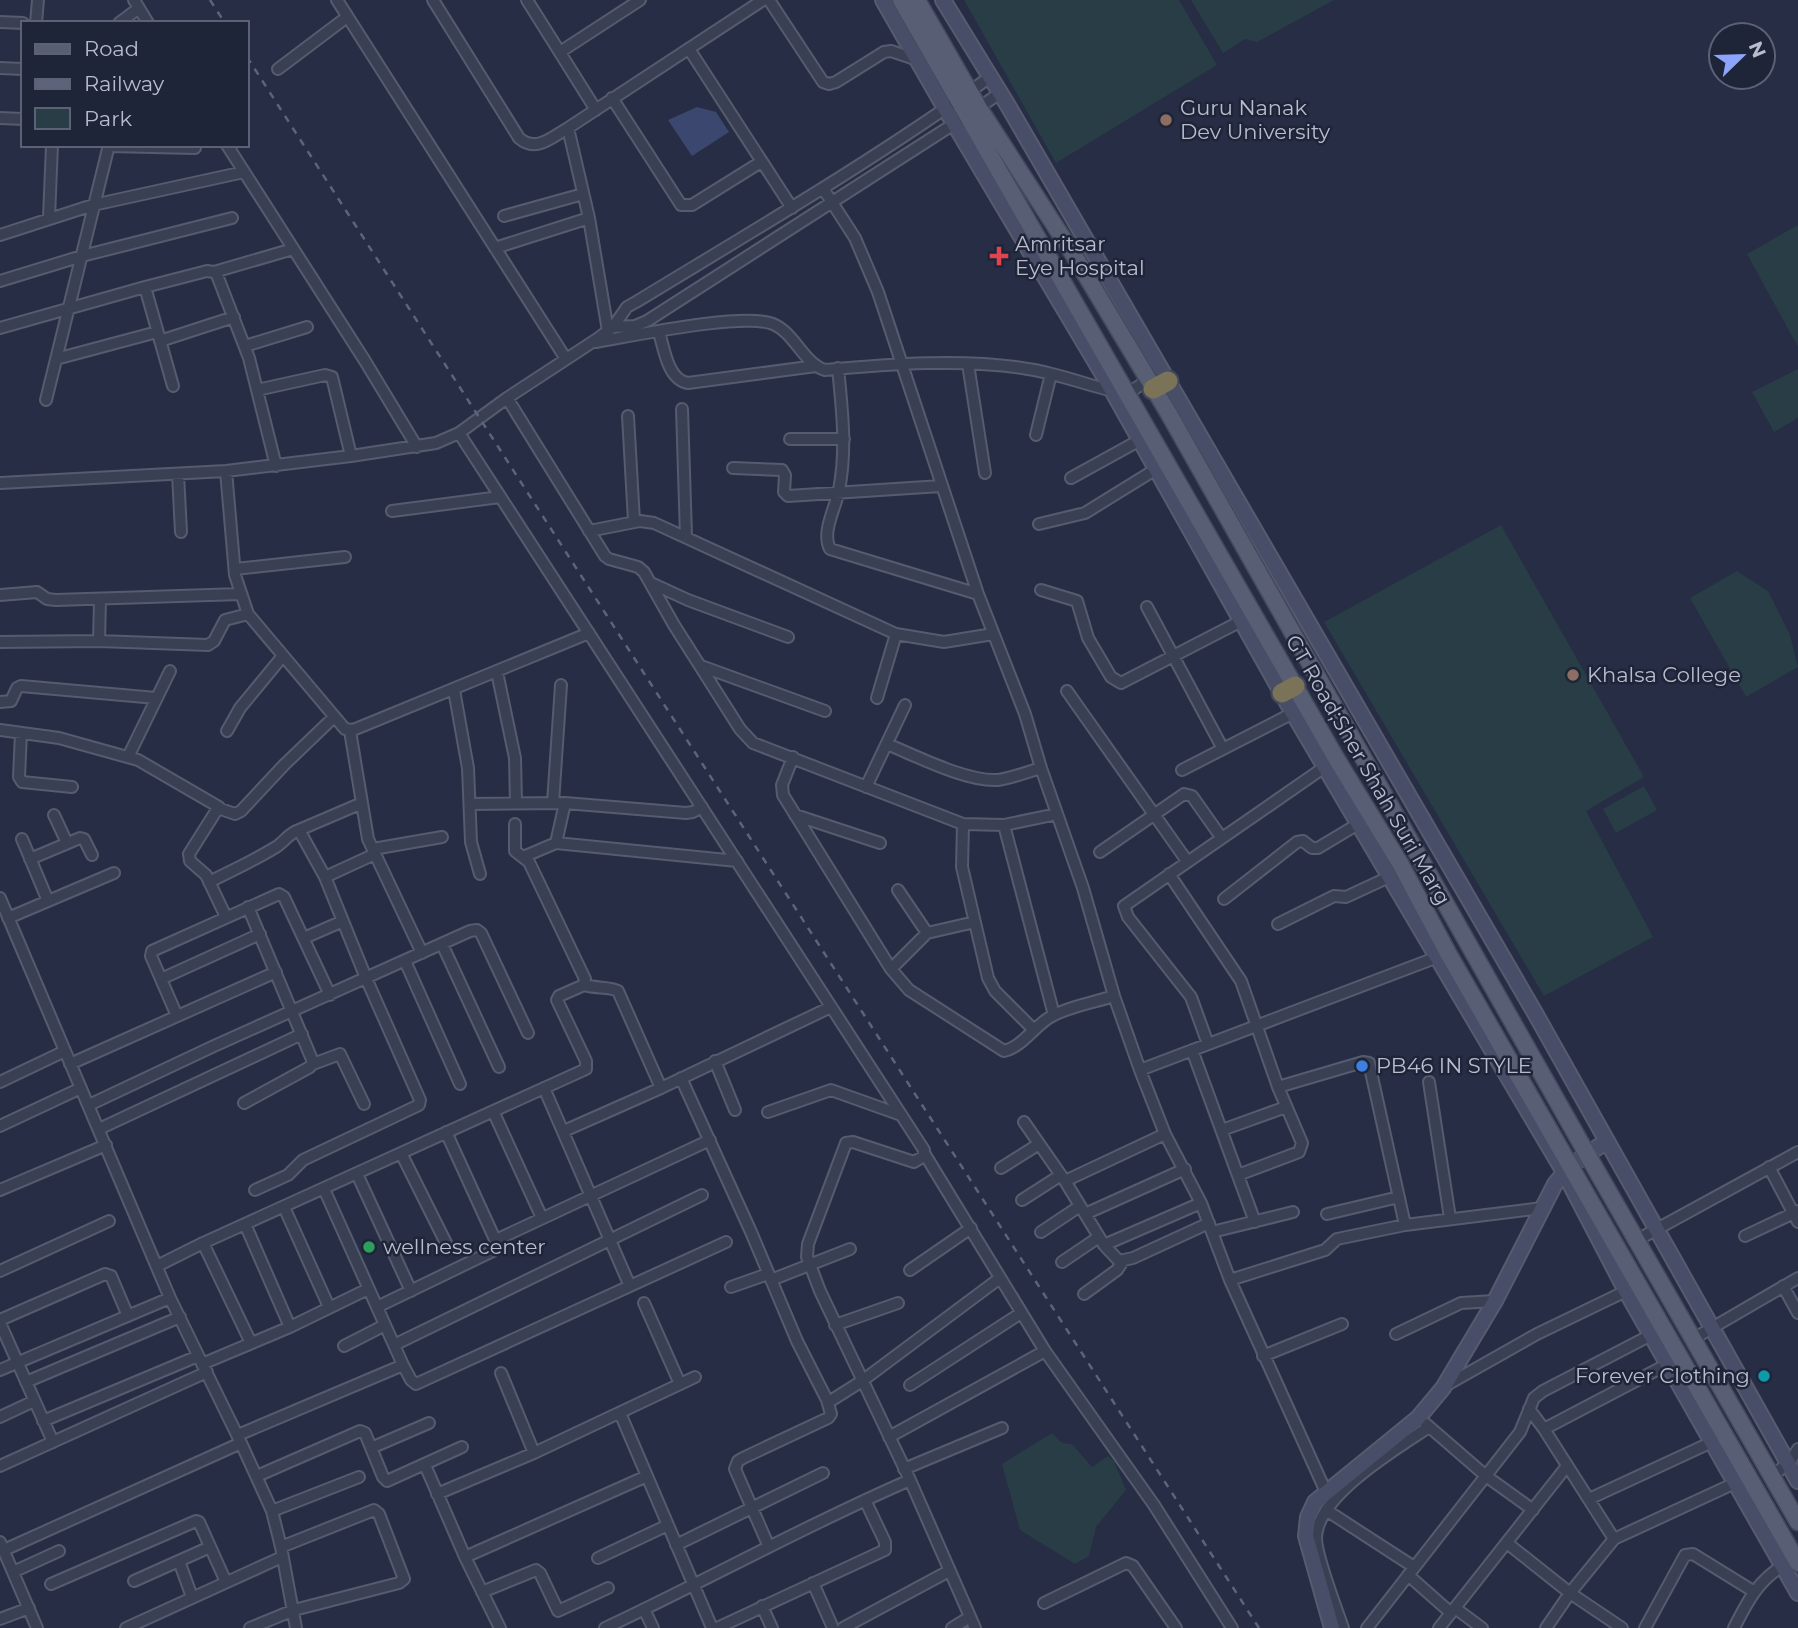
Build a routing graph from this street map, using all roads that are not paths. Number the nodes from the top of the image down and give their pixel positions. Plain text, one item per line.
1 (38, 0) edge
2 (433, 0) edge
3 (527, 0) edge
4 (640, 0) edge
5 (763, 0) edge
6 (769, 0) edge
7 (883, 0) edge
8 (901, 0) edge
9 (917, 0) edge
10 (943, 0) edge
11 (338, 1) edge
12 (136, 4) edge
13 (347, 17) junction
14 (36, 21) edge
15 (121, 21) edge
16 (147, 21) edge
17 (0, 23) edge
18 (21, 23) edge
19 (689, 49) junction
20 (560, 52) junction
21 (918, 60) junction
22 (0, 68) edge
23 (21, 69) edge
24 (278, 69) dead end
25 (990, 77) junction
26 (1000, 93) junction
27 (612, 98) junction
28 (958, 101) junction
29 (596, 110) junction
30 (967, 116) junction
31 (0, 118) edge
32 (21, 119) edge
33 (568, 128) junction
34 (52, 147) edge
35 (109, 147) edge
36 (152, 147) edge
37 (228, 147) edge
38 (195, 148) dead end
39 (761, 162) junction
40 (244, 172) junction
41 (824, 190) junction
42 (583, 194) junction
43 (833, 201) junction
44 (93, 205) junction
45 (792, 208) junction
46 (505, 216) dead end
47 (48, 218) junction
48 (232, 218) dead end
49 (589, 218) junction
50 (0, 235) edge
51 (495, 248) junction
52 (293, 249) junction
53 (82, 256) junction
54 (214, 272) junction
55 (0, 281) edge
56 (145, 288) junction
57 (69, 307) junction
58 (234, 317) junction
59 (307, 327) dead end
60 (0, 328) edge
61 (611, 329) junction
62 (659, 332) junction
63 (159, 337) junction
64 (593, 342) junction
65 (245, 346) junction
66 (56, 359) junction
67 (566, 359) junction
68 (968, 364) junction
69 (902, 365) junction
70 (816, 366) junction
71 (838, 368) junction
72 (1051, 374) junction
73 (1157, 383) junction
74 (173, 386) dead end
75 (257, 390) junction
76 (1120, 392) junction
77 (507, 398) junction
78 (46, 400) dead end
79 (682, 409) dead end
80 (628, 416) dead end
81 (458, 433) junction
82 (1036, 435) dead end
83 (790, 439) dead end
84 (844, 439) junction
85 (1140, 440) junction
86 (417, 447) junction
87 (351, 456) junction
88 (276, 466) junction
89 (1161, 466) junction
90 (733, 468) dead end
91 (226, 471) junction
92 (985, 473) dead end
93 (178, 474) junction
94 (1072, 478) dead end
95 (0, 483) edge
96 (941, 486) junction
97 (839, 492) junction
98 (500, 497) junction
99 (392, 511) dead end
100 (634, 521) junction
101 (1039, 524) dead end
102 (589, 531) junction
103 (181, 532) dead end
104 (686, 536) junction
105 (345, 558) dead end
106 (234, 569) junction
107 (650, 582) junction
108 (1041, 590) dead end
109 (240, 594) junction
110 (978, 594) junction
111 (0, 595) edge
112 (100, 600) junction
113 (1147, 607) dead end
114 (248, 614) junction
115 (1247, 618) junction
116 (589, 633) junction
117 (993, 634) junction
118 (896, 635) junction
119 (788, 637) dead end
120 (99, 641) junction
121 (0, 642) edge
122 (1174, 656) junction
123 (282, 657) junction
124 (701, 666) junction
125 (170, 671) dead end
126 (497, 672) junction
127 (561, 685) dead end
128 (1288, 689) junction
129 (454, 690) junction
130 (1067, 691) dead end
131 (156, 698) junction
132 (877, 698) dead end
133 (0, 702) edge
134 (905, 705) dead end
135 (825, 711) dead end
136 (1293, 713) junction
137 (334, 717) junction
138 (0, 730) edge
139 (227, 731) dead end
140 (350, 731) junction
141 (21, 733) junction
142 (887, 744) junction
143 (1223, 749) junction
144 (128, 757) junction
145 (793, 757) junction
146 (1331, 762) junction
147 (1041, 768) junction
148 (1182, 770) dead end
149 (72, 787) dead end
150 (866, 787) junction
151 (362, 803) junction
152 (516, 803) junction
153 (553, 803) junction
154 (565, 803) junction
155 (471, 804) junction
156 (219, 807) junction
157 (702, 807) junction
158 (1057, 814) junction
159 (1153, 814) junction
160 (796, 815) junction
161 (54, 816) dead end
162 (515, 824) dead end
163 (963, 824) junction
164 (1358, 824) junction
165 (1004, 825) junction
166 (299, 830) junction
167 (442, 837) dead end
168 (1221, 837) junction
169 (22, 839) dead end
170 (556, 842) junction
171 (880, 843) dead end
172 (67, 844) junction
173 (374, 852) junction
174 (1100, 852) dead end
175 (92, 855) dead end
176 (523, 857) junction
177 (30, 859) junction
178 (737, 861) junction
179 (1187, 861) junction
180 (114, 873) dead end
181 (480, 874) dead end
182 (1169, 874) junction
183 (325, 877) junction
184 (1389, 877) junction
185 (209, 882) junction
186 (898, 890) dead end
187 (0, 898) edge
188 (1224, 899) dead end
189 (48, 901) junction
190 (248, 907) junction
191 (226, 917) junction
192 (8, 918) junction
193 (343, 921) junction
194 (975, 922) junction
195 (1278, 924) dead end
196 (927, 933) junction
197 (260, 934) junction
198 (303, 938) junction
199 (442, 944) junction
200 (422, 953) junction
201 (1442, 955) junction
202 (405, 961) junction
203 (891, 969) junction
204 (276, 972) junction
205 (366, 978) junction
206 (161, 979) junction
207 (584, 985) junction
208 (330, 995) junction
209 (1114, 996) junction
210 (831, 1007) junction
211 (292, 1012) junction
212 (1054, 1015) junction
213 (177, 1016) junction
214 (1256, 1026) junction
215 (1033, 1029) junction
216 (528, 1033) dead end
217 (302, 1034) junction
218 (1208, 1044) junction
219 (1192, 1050) junction
220 (65, 1051) junction
221 (715, 1061) junction
222 (70, 1064) junction
223 (313, 1064) junction
224 (499, 1067) dead end
225 (1140, 1070) junction
226 (681, 1078) junction
227 (0, 1082) edge
228 (1429, 1082) dead end
229 (460, 1084) dead end
230 (1278, 1087) junction
231 (80, 1088) junction
232 (544, 1088) junction
233 (661, 1088) junction
234 (244, 1103) dead end
235 (364, 1104) dead end
236 (89, 1105) junction
237 (1286, 1107) junction
238 (735, 1110) dead end
239 (493, 1111) junction
240 (768, 1112) dead end
241 (901, 1115) junction
242 (1024, 1122) dead end
243 (0, 1126) edge
244 (99, 1129) junction
245 (1222, 1130) junction
246 (564, 1131) junction
247 (446, 1132) junction
248 (1165, 1134) junction
249 (710, 1140) junction
250 (1607, 1141) junction
251 (1039, 1144) junction
252 (106, 1145) junction
253 (1798, 1152) edge
254 (401, 1153) junction
255 (924, 1153) junction
256 (1587, 1154) junction
257 (1769, 1167) junction
258 (1001, 1168) dead end
259 (1185, 1169) junction
260 (1567, 1169) junction
261 (357, 1174) junction
262 (1238, 1175) junction
263 (1063, 1178) junction
264 (255, 1189) dead end
265 (324, 1189) junction
266 (0, 1190) edge
267 (591, 1194) junction
268 (702, 1195) dead end
269 (1399, 1197) junction
270 (1022, 1200) dead end
271 (1201, 1203) junction
272 (284, 1207) junction
273 (1542, 1208) junction
274 (1083, 1210) junction
275 (1293, 1212) dead end
276 (1327, 1214) dead end
277 (1796, 1216) edge
278 (542, 1218) junction
279 (1450, 1218) junction
280 (109, 1221) dead end
281 (1255, 1222) junction
282 (245, 1224) junction
283 (1405, 1225) junction
284 (971, 1228) junction
285 (1211, 1228) junction
286 (1657, 1228) junction
287 (1041, 1232) dead end
288 (1745, 1236) dead end
289 (611, 1239) junction
290 (496, 1240) junction
291 (1637, 1240) junction
292 (1102, 1241) junction
293 (726, 1242) dead end
294 (203, 1243) junction
295 (446, 1244) dead end
296 (850, 1249) dead end
297 (1123, 1261) junction
298 (1062, 1262) dead end
299 (810, 1265) junction
300 (157, 1266) junction
301 (910, 1270) dead end
302 (0, 1271) edge
303 (770, 1277) junction
304 (1000, 1278) junction
305 (1798, 1278) edge
306 (1230, 1280) junction
307 (629, 1284) junction
308 (1783, 1286) junction
309 (731, 1287) dead end
310 (368, 1289) junction
311 (411, 1291) junction
312 (1626, 1291) junction
313 (1084, 1294) dead end
314 (170, 1298) junction
315 (1495, 1301) junction
316 (644, 1303) dead end
317 (898, 1303) dead end
318 (329, 1307) junction
319 (377, 1307) junction
320 (1021, 1313) junction
321 (1798, 1313) edge
322 (128, 1316) junction
323 (180, 1317) junction
324 (0, 1322) edge
325 (1342, 1324) dead end
326 (385, 1325) junction
327 (835, 1325) junction
328 (290, 1327) junction
329 (1713, 1327) junction
330 (1396, 1334) dead end
331 (1651, 1335) junction
332 (1693, 1339) junction
333 (251, 1343) junction
334 (394, 1345) junction
335 (344, 1346) dead end
336 (1045, 1351) junction
337 (1264, 1356) junction
338 (17, 1363) junction
339 (202, 1364) junction
340 (1668, 1364) junction
341 (403, 1366) junction
342 (0, 1370) edge
343 (501, 1373) dead end
344 (695, 1377) dead end
345 (862, 1381) junction
346 (26, 1382) junction
347 (680, 1384) junction
348 (910, 1385) dead end
349 (1443, 1388) junction
350 (827, 1400) junction
351 (34, 1401) junction
352 (1529, 1409) junction
353 (620, 1412) junction
354 (0, 1417) edge
355 (43, 1421) junction
356 (1423, 1422) junction
357 (429, 1423) dead end
358 (1002, 1428) dead end
359 (1545, 1429) junction
360 (888, 1437) junction
361 (239, 1439) junction
362 (53, 1442) junction
363 (1712, 1442) junction
364 (462, 1447) dead end
365 (371, 1448) junction
366 (1798, 1449) edge
367 (534, 1453) junction
368 (1792, 1462) edge
369 (425, 1465) junction
370 (0, 1466) edge
371 (1567, 1466) junction
372 (904, 1469) junction
373 (823, 1473) dead end
374 (257, 1476) junction
375 (647, 1476) junction
376 (1486, 1476) junction
377 (1772, 1476) junction
378 (359, 1477) dead end
379 (910, 1480) junction
380 (1798, 1481) edge
381 (1735, 1483) junction
382 (1326, 1492) junction
383 (437, 1494) junction
384 (1589, 1499) junction
385 (865, 1500) junction
386 (752, 1509) junction
387 (1326, 1510) junction
388 (1533, 1510) junction
389 (272, 1511) junction
390 (1798, 1522) edge
391 (668, 1525) junction
392 (1614, 1539) junction
393 (1507, 1543) junction
394 (676, 1545) junction
395 (2, 1546) edge
396 (210, 1547) junction
397 (769, 1547) junction
398 (59, 1551) dead end
399 (282, 1552) junction
400 (465, 1557) junction
401 (598, 1558) dead end
402 (179, 1561) junction
403 (1792, 1562) edge
404 (949, 1571) junction
405 (1411, 1571) junction
406 (13, 1572) junction
407 (134, 1581) dead end
408 (226, 1582) junction
409 (813, 1583) junction
410 (51, 1584) dead end
411 (693, 1586) junction
412 (608, 1588) dead end
413 (1753, 1591) junction
414 (482, 1592) junction
415 (1570, 1593) junction
416 (1798, 1593) edge
417 (192, 1597) junction
418 (1044, 1603) dead end
419 (762, 1606) junction
420 (29, 1608) junction
421 (645, 1609) junction
422 (294, 1610) junction
423 (1453, 1611) junction
424 (0, 1619) edge
425 (972, 1623) edge
426 (37, 1628) edge
427 (126, 1628) edge
428 (250, 1628) edge
429 (296, 1628) edge
430 (500, 1628) edge
431 (605, 1628) edge
432 (653, 1628) edge
433 (714, 1628) edge
434 (772, 1628) edge
435 (833, 1628) edge
436 (843, 1628) edge
437 (952, 1628) edge
438 (1176, 1628) edge
439 (1232, 1628) edge
440 (1332, 1628) edge
441 (1343, 1628) edge
442 (1367, 1628) edge
443 (1439, 1628) edge
444 (1482, 1628) edge
445 (1546, 1628) edge
446 (1622, 1628) edge
447 (1645, 1628) edge
448 (1734, 1628) edge

1 - 14 street
2 - 33 street
3 - 20 street
4 - 20 street
5 - 19 street
6 - 21 street
7 - 21 main road
8 - 28 main road, GT Road;Sher Shah Suri Marg
9 - 28 main road, GT Road;Sher Shah Suri Marg
10 - 25 main road
11 - 13 street
12 - 15 street
12 - 16 street
13 - 24 street
13 - 51 street
17 - 18 street
19 - 27 street
19 - 39 street
20 - 29 street
21 - 28 main road
22 - 23 street
25 - 26 main road
25 - 28 street
26 - 30 street
26 - 73 main road
27 - 29 street
27 - 39 street
28 - 30 main road, GT Road;Sher Shah Suri Marg
28 - 41 street
29 - 33 street
30 - 43 street
30 - 73 main road, GT Road;Sher Shah Suri Marg
30 - 76 main road, GT Road;Sher Shah Suri Marg
31 - 32 street
33 - 42 street
34 - 47 street
35 - 44 street
36 - 38 street
37 - 40 street
39 - 45 street
40 - 44 street
40 - 52 street
41 - 43 street
41 - 45 street
42 - 46 street
42 - 49 street
43 - 61 street
43 - 69 street
44 - 47 street
44 - 53 street
45 - 61 street
47 - 50 street
48 - 53 street
49 - 51 street
49 - 61 street
51 - 67 street
52 - 54 street
52 - 86 street
53 - 55 street
53 - 57 street
54 - 56 street
54 - 58 street
56 - 57 street
56 - 63 street
57 - 60 street
57 - 66 street
58 - 63 street
58 - 65 street
59 - 65 street
61 - 64 street
62 - 64 street
62 - 70 street
62 - 70 street
63 - 66 street
63 - 74 street
64 - 67 street
65 - 75 street
66 - 78 street
67 - 77 street
68 - 69 street
68 - 72 street
68 - 92 street
69 - 71 street
69 - 96 street
70 - 71 street
71 - 84 street
72 - 76 street
72 - 82 street
73 - 76 street
73 - 250 main road
73 - 256 main road, GT Road;Sher Shah Suri Marg
75 - 87 street
75 - 88 street
76 - 85 main road
76 - 89 main road, GT Road;Sher Shah Suri Marg
77 - 81 street
77 - 102 street
79 - 104 street
80 - 100 street
81 - 86 street
81 - 98 street
83 - 84 street
84 - 97 street
85 - 89 main road
85 - 94 street
86 - 87 street
87 - 88 street
88 - 91 street
89 - 101 street
89 - 115 main road, GT Road;Sher Shah Suri Marg
90 - 97 street
91 - 93 street
91 - 106 street
93 - 95 street
93 - 103 street
96 - 97 street
96 - 110 street
97 - 110 street
98 - 99 street
98 - 116 street
100 - 102 street
100 - 104 street
102 - 107 street
104 - 118 street
105 - 106 street
106 - 109 street
107 - 119 street
107 - 124 street
108 - 122 street
109 - 112 street
109 - 114 street
110 - 117 street
111 - 112 street
112 - 120 street
113 - 122 street
114 - 120 street
114 - 123 street
115 - 122 street
115 - 128 main road, GT Road;Sher Shah Suri Marg
116 - 126 street
116 - 157 street
117 - 118 street
117 - 147 street
118 - 132 street
120 - 121 street
122 - 143 street
123 - 137 street
123 - 139 street
124 - 135 street
124 - 145 street
125 - 131 street
126 - 129 street
126 - 152 street
127 - 153 street
128 - 136 main road
128 - 146 main road, GT Road;Sher Shah Suri Marg
129 - 140 street
129 - 155 street
130 - 159 street
131 - 133 street
131 - 144 street
134 - 142 street
136 - 143 street
136 - 146 main road
137 - 140 street
137 - 156 street
138 - 141 street
140 - 151 street
141 - 144 street
141 - 149 street
142 - 147 street
142 - 150 street
143 - 148 street
144 - 156 street
145 - 150 street
145 - 160 street
146 - 164 main road
146 - 168 street
146 - 201 main road, GT Road;Sher Shah Suri Marg
147 - 158 street
150 - 163 street
151 - 166 street
151 - 173 street
152 - 153 street
152 - 155 street
153 - 154 street
154 - 157 street
154 - 170 street
155 - 181 street
156 - 185 street
157 - 178 street
158 - 165 street
158 - 209 street
159 - 168 street
159 - 174 street
159 - 179 street
160 - 171 street
160 - 203 street
161 - 172 street
162 - 176 street
163 - 165 street
163 - 194 street
164 - 184 main road
164 - 188 street
165 - 212 street
166 - 183 street
166 - 185 street
167 - 173 street
168 - 179 street
169 - 177 street
170 - 176 street
170 - 178 street
172 - 175 street
172 - 177 street
173 - 183 street
173 - 200 street
176 - 207 street
177 - 189 street
178 - 210 street
179 - 182 street
180 - 189 street
182 - 214 street
182 - 218 street
183 - 193 street
184 - 195 street
184 - 201 main road
185 - 191 street
186 - 196 street
187 - 192 street
189 - 192 street
190 - 191 street
190 - 197 street
190 - 198 street
191 - 206 street
192 - 220 street
193 - 198 street
193 - 205 street
194 - 196 street
194 - 215 street
196 - 203 street
197 - 204 street
197 - 206 street
198 - 208 street
199 - 200 street
199 - 216 street
199 - 224 street
200 - 202 street
201 - 214 street
201 - 260 main road, GT Road;Sher Shah Suri Marg
202 - 205 street
202 - 229 street
203 - 215 street
204 - 211 street
204 - 213 street
205 - 208 street
205 - 264 street
206 - 213 street
207 - 232 street
207 - 233 street
208 - 211 street
209 - 212 street
209 - 225 street
210 - 221 street
210 - 241 street
211 - 217 street
211 - 236 street
212 - 215 street
213 - 222 street
214 - 218 street
214 - 230 street
217 - 223 street
217 - 244 street
218 - 219 street
219 - 225 street
219 - 245 street
220 - 222 street
220 - 227 street
221 - 226 street
221 - 238 street
222 - 231 street
223 - 234 street
223 - 235 street
225 - 248 street
226 - 233 street
226 - 249 street
228 - 279 street
230 - 237 street
230 - 269 street
231 - 236 street
231 - 243 street
232 - 239 street
232 - 246 street
233 - 246 street
236 - 244 street
237 - 245 street
237 - 262 street
239 - 247 street
239 - 278 street
240 - 241 street
241 - 255 street
242 - 251 street
244 - 252 street
245 - 262 street
246 - 267 street
247 - 254 street
247 - 290 street
248 - 259 street
248 - 263 street
249 - 267 street
249 - 303 street
250 - 256 main road
250 - 286 main road
251 - 258 street
251 - 263 street
252 - 266 street
252 - 300 street
253 - 257 street
254 - 261 street
254 - 295 street
255 - 284 street
255 - 299 street
256 - 260 main road
256 - 291 main road, GT Road;Sher Shah Suri Marg
257 - 277 street
257 - 286 street
259 - 271 street
259 - 274 street
260 - 273 main road
260 - 312 main road
260 - 403 main road, GT Road;Sher Shah Suri Marg
261 - 265 street
261 - 311 street
262 - 281 street
263 - 270 street
263 - 274 street
265 - 272 street
265 - 310 street
267 - 278 street
267 - 289 street
268 - 289 street
269 - 276 street
269 - 283 street
271 - 285 street
271 - 292 street
272 - 282 street
272 - 318 street
273 - 279 street
273 - 315 main road
274 - 287 street
274 - 292 street
275 - 281 street
277 - 288 street
278 - 290 street
279 - 283 street
280 - 302 street
281 - 285 street
282 - 294 street
282 - 328 street
283 - 306 street
284 - 301 street
284 - 304 street
285 - 297 street
285 - 306 street
286 - 291 street
286 - 329 main road
289 - 307 street
289 - 334 street
290 - 311 street
291 - 332 main road, GT Road;Sher Shah Suri Marg
292 - 297 street
292 - 298 street
293 - 307 street
294 - 300 street
294 - 333 street
296 - 299 street
297 - 313 street
299 - 303 street
299 - 327 street
300 - 314 street
303 - 309 street
303 - 350 street
304 - 320 street
304 - 345 street
305 - 308 street
306 - 337 street
307 - 341 street
308 - 321 street
308 - 329 street
310 - 318 street
310 - 319 street
311 - 319 street
312 - 331 main road
312 - 349 street
314 - 322 street
314 - 323 street
315 - 330 street
315 - 349 main road
316 - 347 street
317 - 327 street
318 - 328 street
319 - 326 street
320 - 336 street
320 - 348 street
322 - 324 street
322 - 338 street
323 - 339 street
323 - 346 street
324 - 338 street
325 - 337 street
326 - 334 street
326 - 335 street
327 - 345 street
328 - 333 street
329 - 332 street
329 - 368 main road
331 - 340 main road
331 - 352 street
332 - 377 main road, GT Road;Sher Shah Suri Marg
333 - 339 street
334 - 341 street
336 - 360 street
336 - 439 street
337 - 382 street
338 - 342 street
338 - 346 street
339 - 355 street
339 - 361 street
339 - 362 street
340 - 359 street
340 - 363 main road
341 - 361 street
343 - 367 street
344 - 347 street
345 - 350 street
345 - 360 street
346 - 351 street
347 - 353 street
349 - 356 main road
350 - 386 street
351 - 354 street
351 - 355 street
352 - 359 street
352 - 376 street
353 - 367 street
353 - 375 street
355 - 362 street
356 - 376 street
356 - 382 main road
356 - 387 street
357 - 365 street
358 - 372 street
359 - 371 street
360 - 372 street
361 - 374 street
361 - 395 street
362 - 370 street
363 - 381 main road
363 - 384 street
364 - 369 street
365 - 369 street
365 - 374 street
366 - 368 street
367 - 383 street
368 - 377 street
368 - 380 main road
369 - 383 street
371 - 384 street
371 - 388 street
372 - 379 street
373 - 386 street
374 - 389 street
375 - 391 street
375 - 400 street
376 - 388 street
376 - 405 street
377 - 390 main road, GT Road;Sher Shah Suri Marg
378 - 389 street
379 - 385 street
379 - 404 street
381 - 392 street
381 - 403 main road
382 - 440 main road
383 - 400 street
384 - 392 street
385 - 397 street
385 - 409 street
386 - 394 street
386 - 397 street
387 - 405 street
387 - 441 street
388 - 393 street
389 - 399 street
391 - 394 street
391 - 401 street
392 - 415 street
393 - 415 street
393 - 423 street
394 - 411 street
395 - 406 street
396 - 402 street
396 - 408 street
396 - 410 street
397 - 411 street
398 - 406 street
399 - 408 street
399 - 422 street
399 - 422 street
400 - 414 street
402 - 407 street
402 - 417 street
403 - 413 street
403 - 416 main road
404 - 425 street
404 - 436 street
405 - 423 street
405 - 442 street
406 - 420 street
408 - 417 street
409 - 419 street
409 - 435 street
411 - 421 street
411 - 433 street
412 - 414 street
413 - 447 street
413 - 448 street
414 - 430 street
415 - 445 street
415 - 446 street
417 - 427 street
418 - 438 street
419 - 433 street
419 - 434 street
420 - 424 street
420 - 426 street
421 - 431 street
421 - 432 street
422 - 428 street
422 - 429 street
423 - 443 street
423 - 444 street
425 - 437 street

